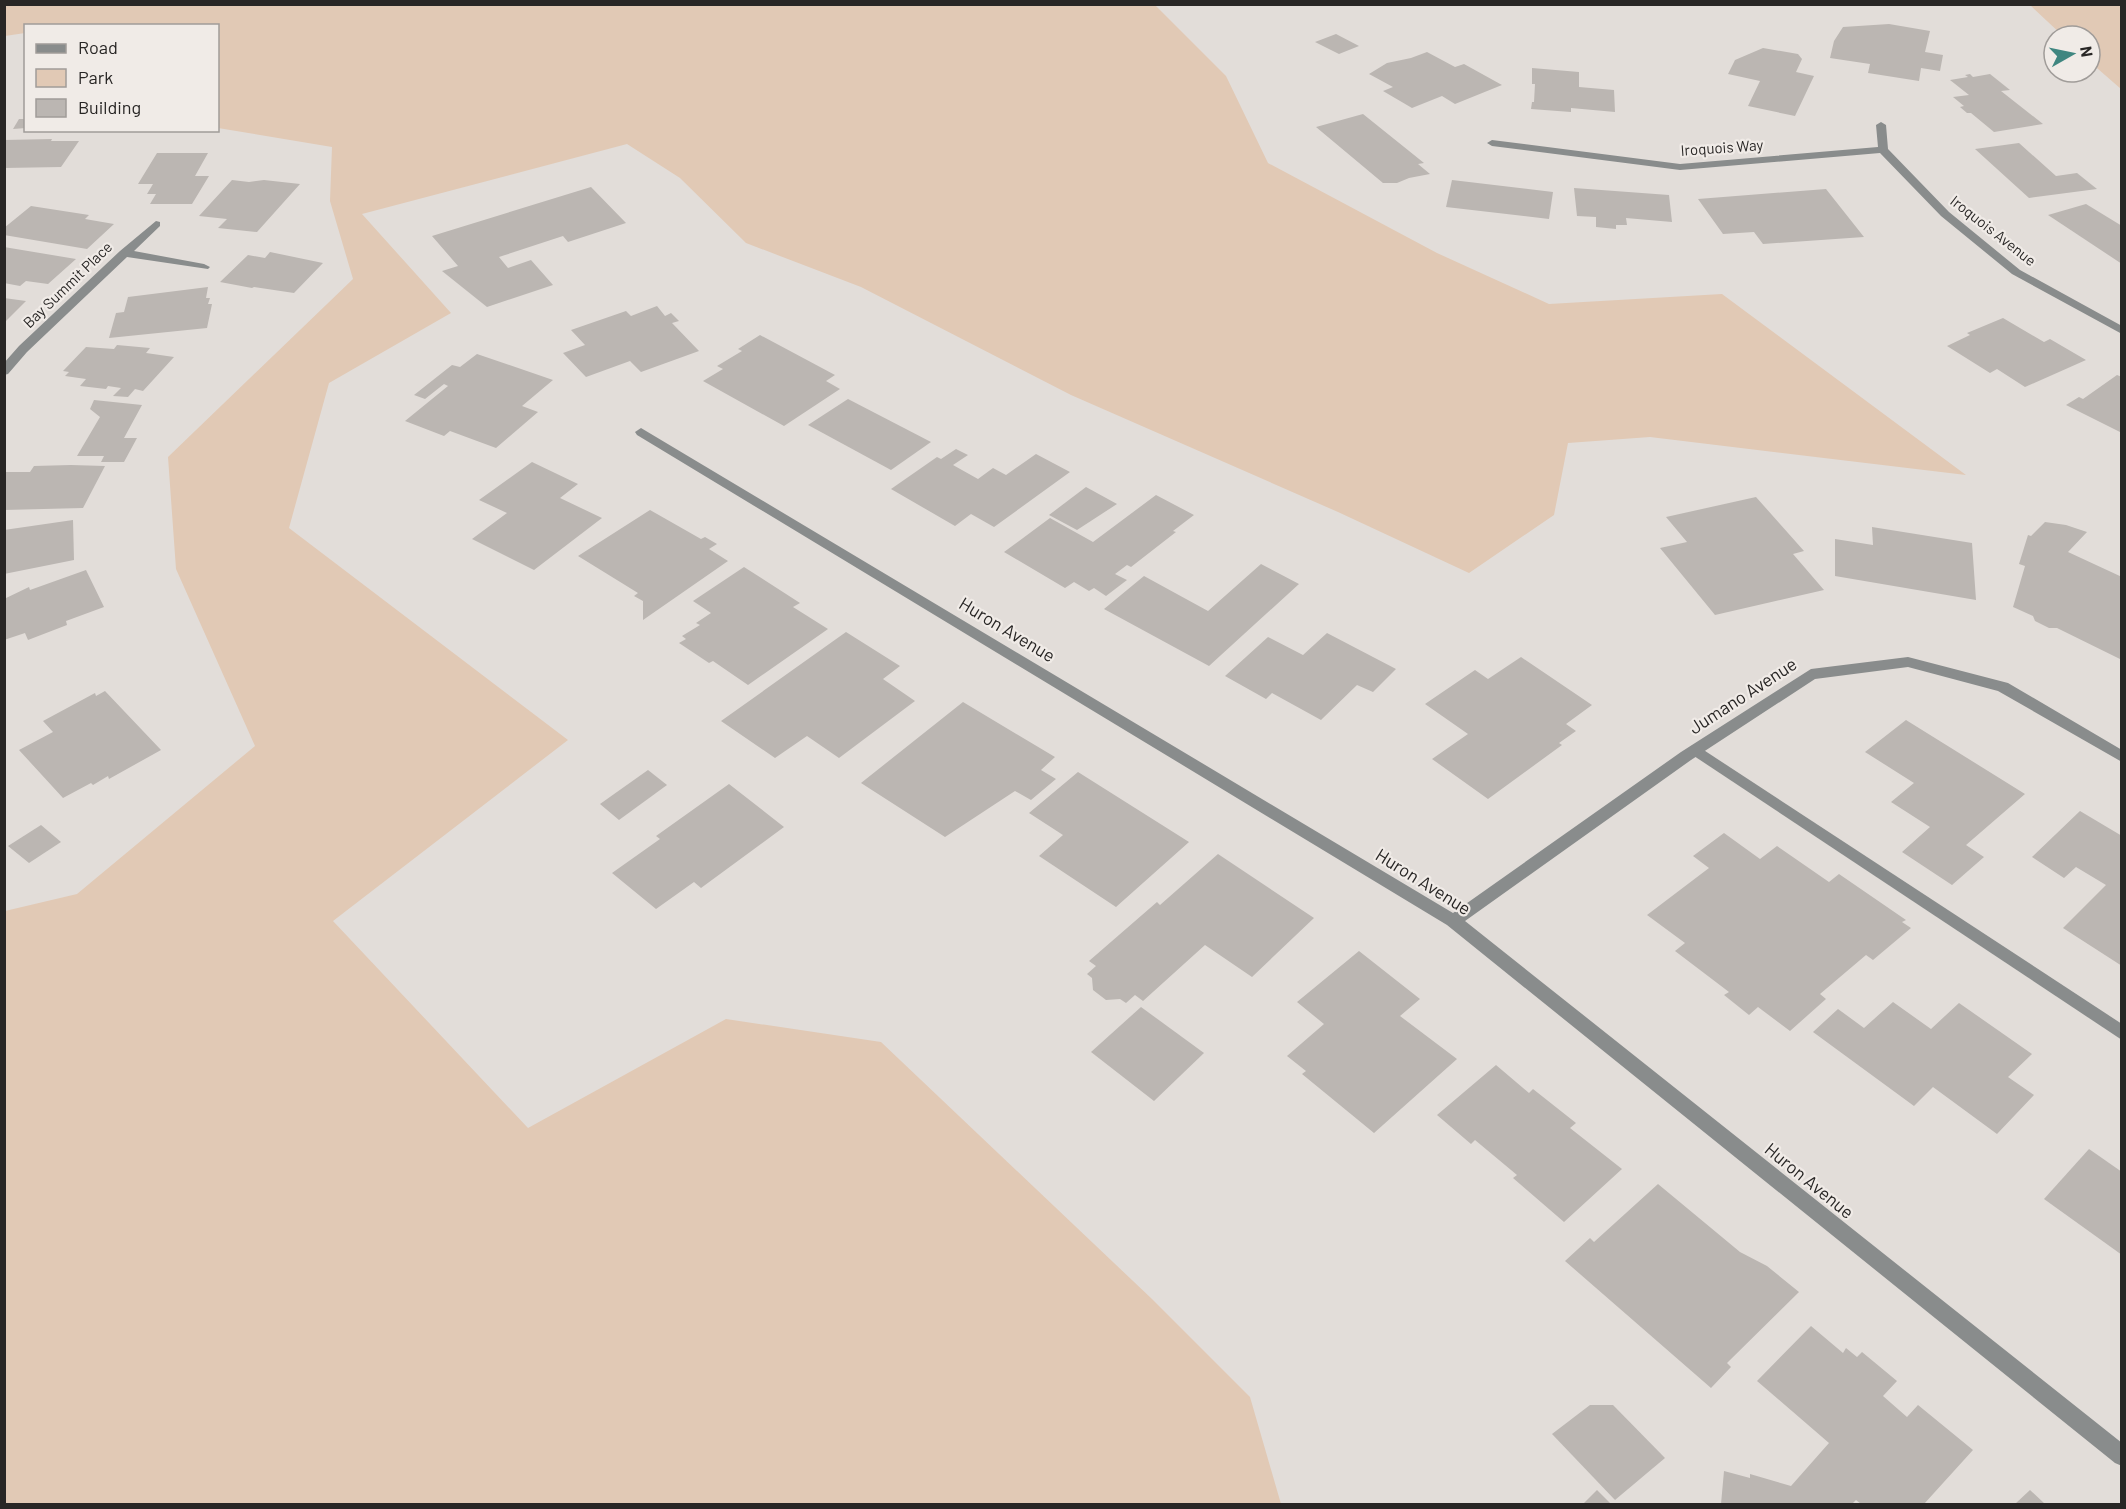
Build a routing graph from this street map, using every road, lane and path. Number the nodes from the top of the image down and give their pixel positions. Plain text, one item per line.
1 (1881, 125) dead end
2 (1492, 143) dead end
3 (1883, 150) junction
4 (156, 224) dead end
5 (124, 253) junction
6 (204, 267) dead end
7 (2121, 331) edge
8 (4, 371) edge
9 (641, 432) dead end
10 (1696, 750) junction
11 (2121, 757) edge
12 (1453, 921) junction
13 (2121, 1033) edge
14 (2121, 1456) edge

1 - 3 street
2 - 3 street, Iroquois Way
3 - 7 street, Iroquois Avenue
4 - 5 street, Bay Summit Place
5 - 6 street
5 - 8 street, Bay Summit Place
9 - 12 street, Huron Avenue
10 - 11 street, Jumano Avenue
10 - 12 street, Jumano Avenue
10 - 13 street
12 - 14 street, Huron Avenue

